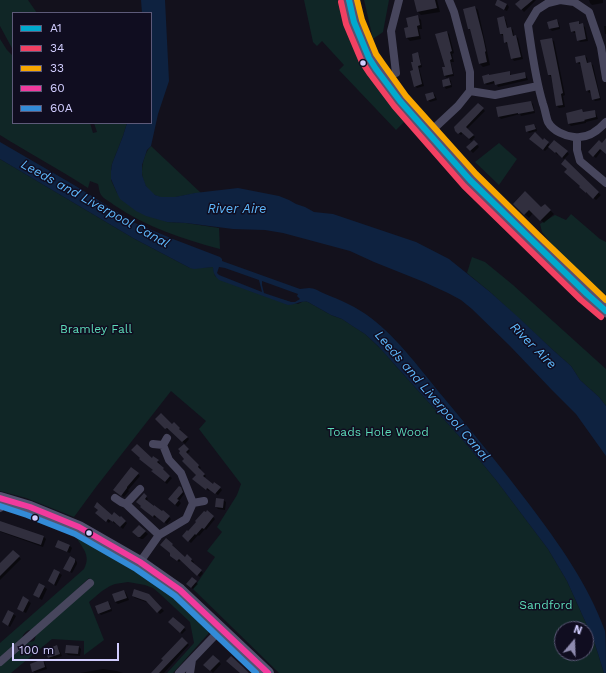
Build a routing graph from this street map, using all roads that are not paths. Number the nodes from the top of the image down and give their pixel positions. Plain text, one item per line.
1 (349, 0) edge
2 (399, 0) edge
3 (449, 0) edge
4 (574, 1) edge
5 (603, 47) edge
6 (396, 73) dead end
7 (606, 78) edge
8 (538, 86) junction
9 (470, 91) junction
10 (606, 122) edge
11 (428, 134) junction
12 (577, 138) junction
13 (606, 183) edge
14 (606, 311) edge
15 (153, 444) dead end
16 (140, 489) dead end
17 (115, 498) dead end
18 (204, 501) dead end
19 (1, 502) edge
20 (193, 503) junction
21 (126, 504) junction
22 (159, 535) junction
23 (140, 562) junction
24 (90, 583) dead end
25 (221, 629) junction
26 (192, 659) junction
27 (0, 662) edge
28 (179, 673) edge
29 (190, 673) edge
30 (268, 673) edge

1 - 11 main road
2 - 6 street
3 - 9 street
4 - 5 street
4 - 8 street
5 - 7 street
8 - 9 street
8 - 12 street
9 - 11 street
10 - 12 street
11 - 14 main road
12 - 13 street
15 - 20 street
16 - 21 street
17 - 21 street
18 - 20 street
19 - 23 main road
20 - 22 street
21 - 22 street
22 - 23 street
23 - 25 main road
24 - 27 street
25 - 26 street
25 - 30 main road
26 - 28 street
26 - 29 street

